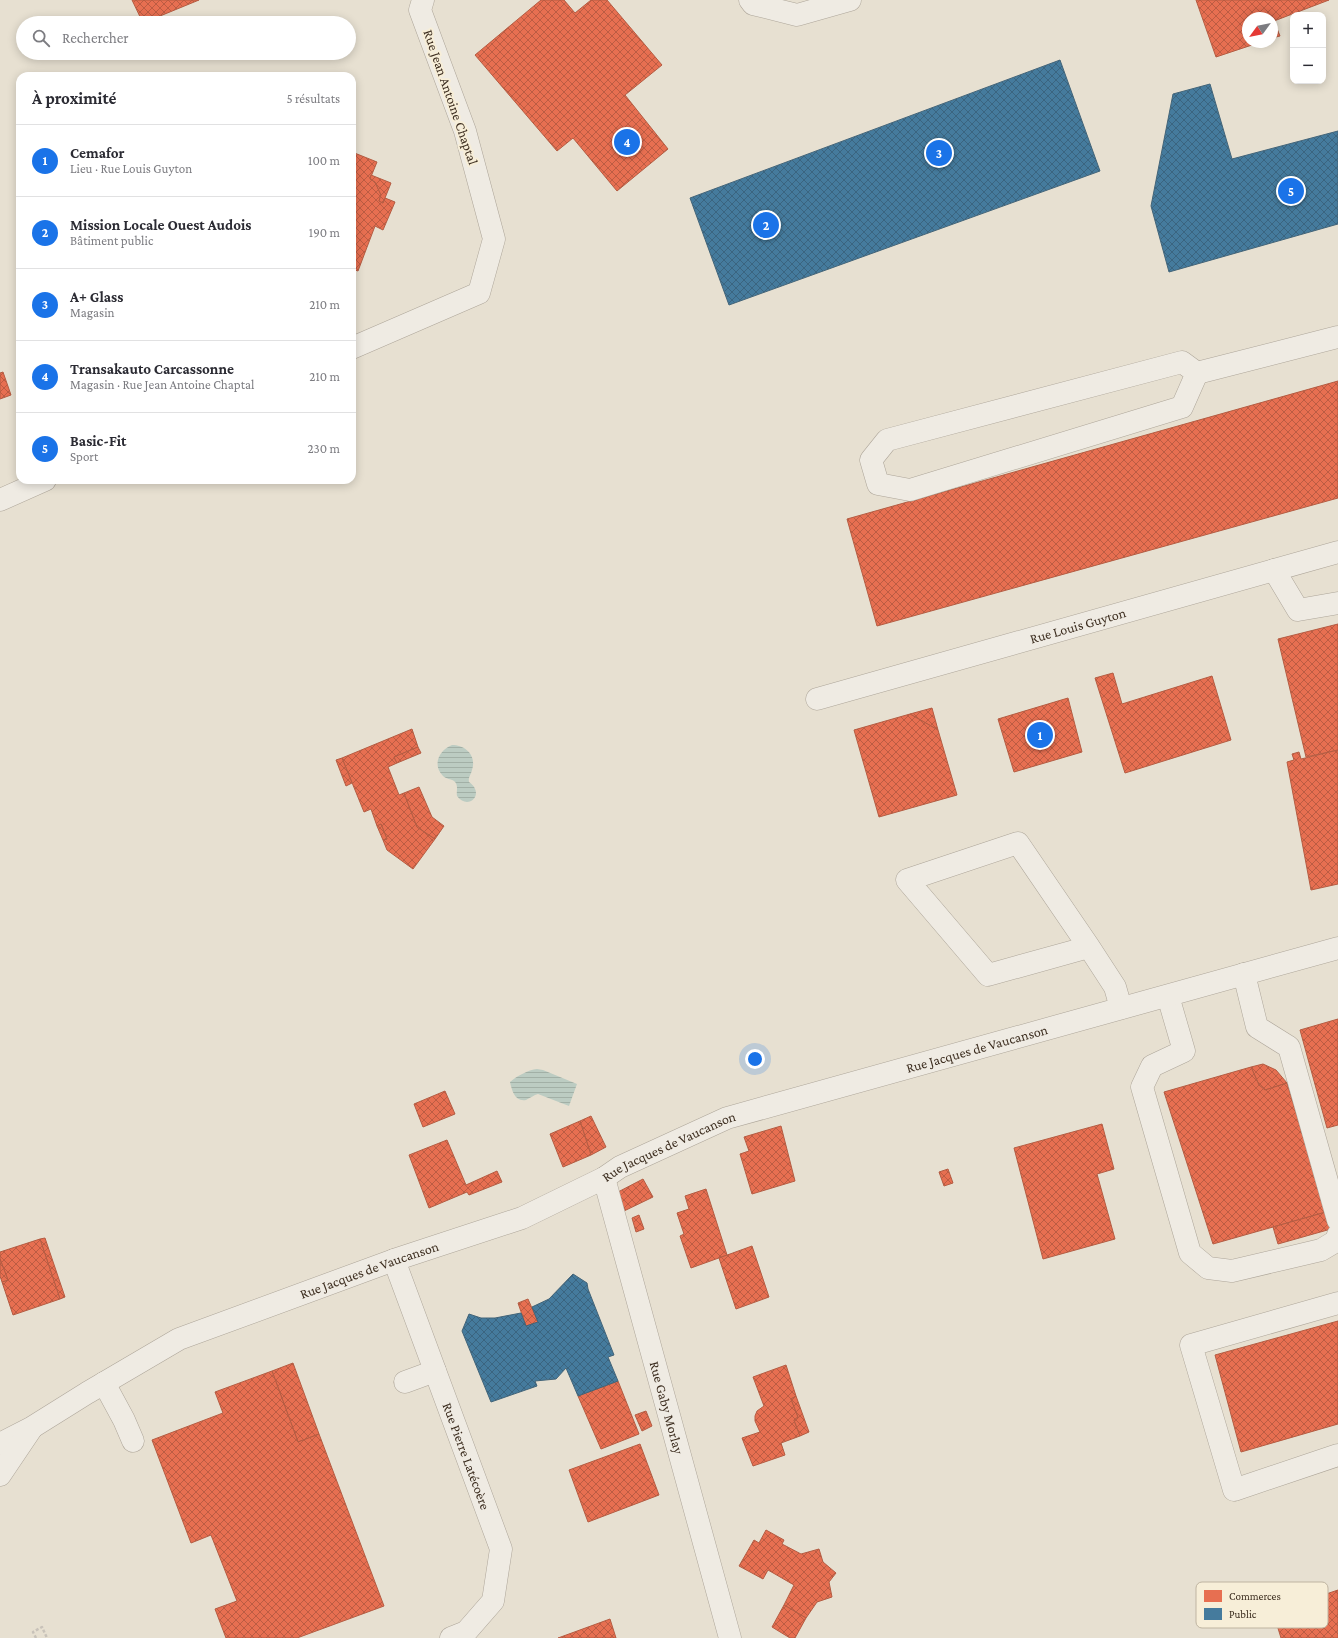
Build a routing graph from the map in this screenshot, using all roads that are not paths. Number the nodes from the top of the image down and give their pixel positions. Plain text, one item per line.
1 (422, 0) edge
2 (750, 0) edge
3 (850, 0) edge
4 (1338, 337) edge
5 (356, 346) edge
6 (1197, 373) junction
7 (36, 484) edge
8 (0, 500) edge
9 (1338, 552) edge
10 (1274, 570) junction
11 (1338, 603) edge
12 (817, 699) dead end
13 (1090, 947) junction
14 (1338, 948) edge
15 (1244, 974) junction
16 (1168, 996) junction
17 (1121, 1008) junction
18 (604, 1178) junction
19 (1338, 1220) edge
20 (1338, 1235) edge
21 (394, 1260) junction
22 (1338, 1303) edge
23 (435, 1371) junction
24 (405, 1382) dead end
25 (104, 1383) junction
26 (31, 1428) junction
27 (133, 1441) dead end
28 (0, 1444) edge
29 (1338, 1455) edge
30 (0, 1475) edge
31 (451, 1638) edge
32 (730, 1638) edge

1 - 5 street, Rue Jean Antoine Chaptal
2 - 3 street
4 - 6 street
6 - 6 street
7 - 8 street
9 - 10 street, Rue Louis Guyton
10 - 11 street
10 - 12 street, Rue Louis Guyton
13 - 13 street
13 - 17 street
14 - 15 street, Rue Jacques de Vaucanson
15 - 16 street, Rue Jacques de Vaucanson
15 - 19 street
16 - 17 street, Rue Jacques de Vaucanson
16 - 20 street
17 - 18 street, Rue Jacques de Vaucanson
18 - 21 street, Rue Jacques de Vaucanson
18 - 32 street, Rue Gaby Morlay
21 - 23 street, Rue Pierre Latécoère
21 - 25 street, Rue Jacques de Vaucanson
22 - 29 street
23 - 24 street
23 - 31 street, Rue Pierre Latécoère
25 - 26 street, Rue Jacques de Vaucanson
25 - 27 street
26 - 28 street, Rue Jacques de Vaucanson
26 - 30 street, Rue Jacques de Vaucanson

